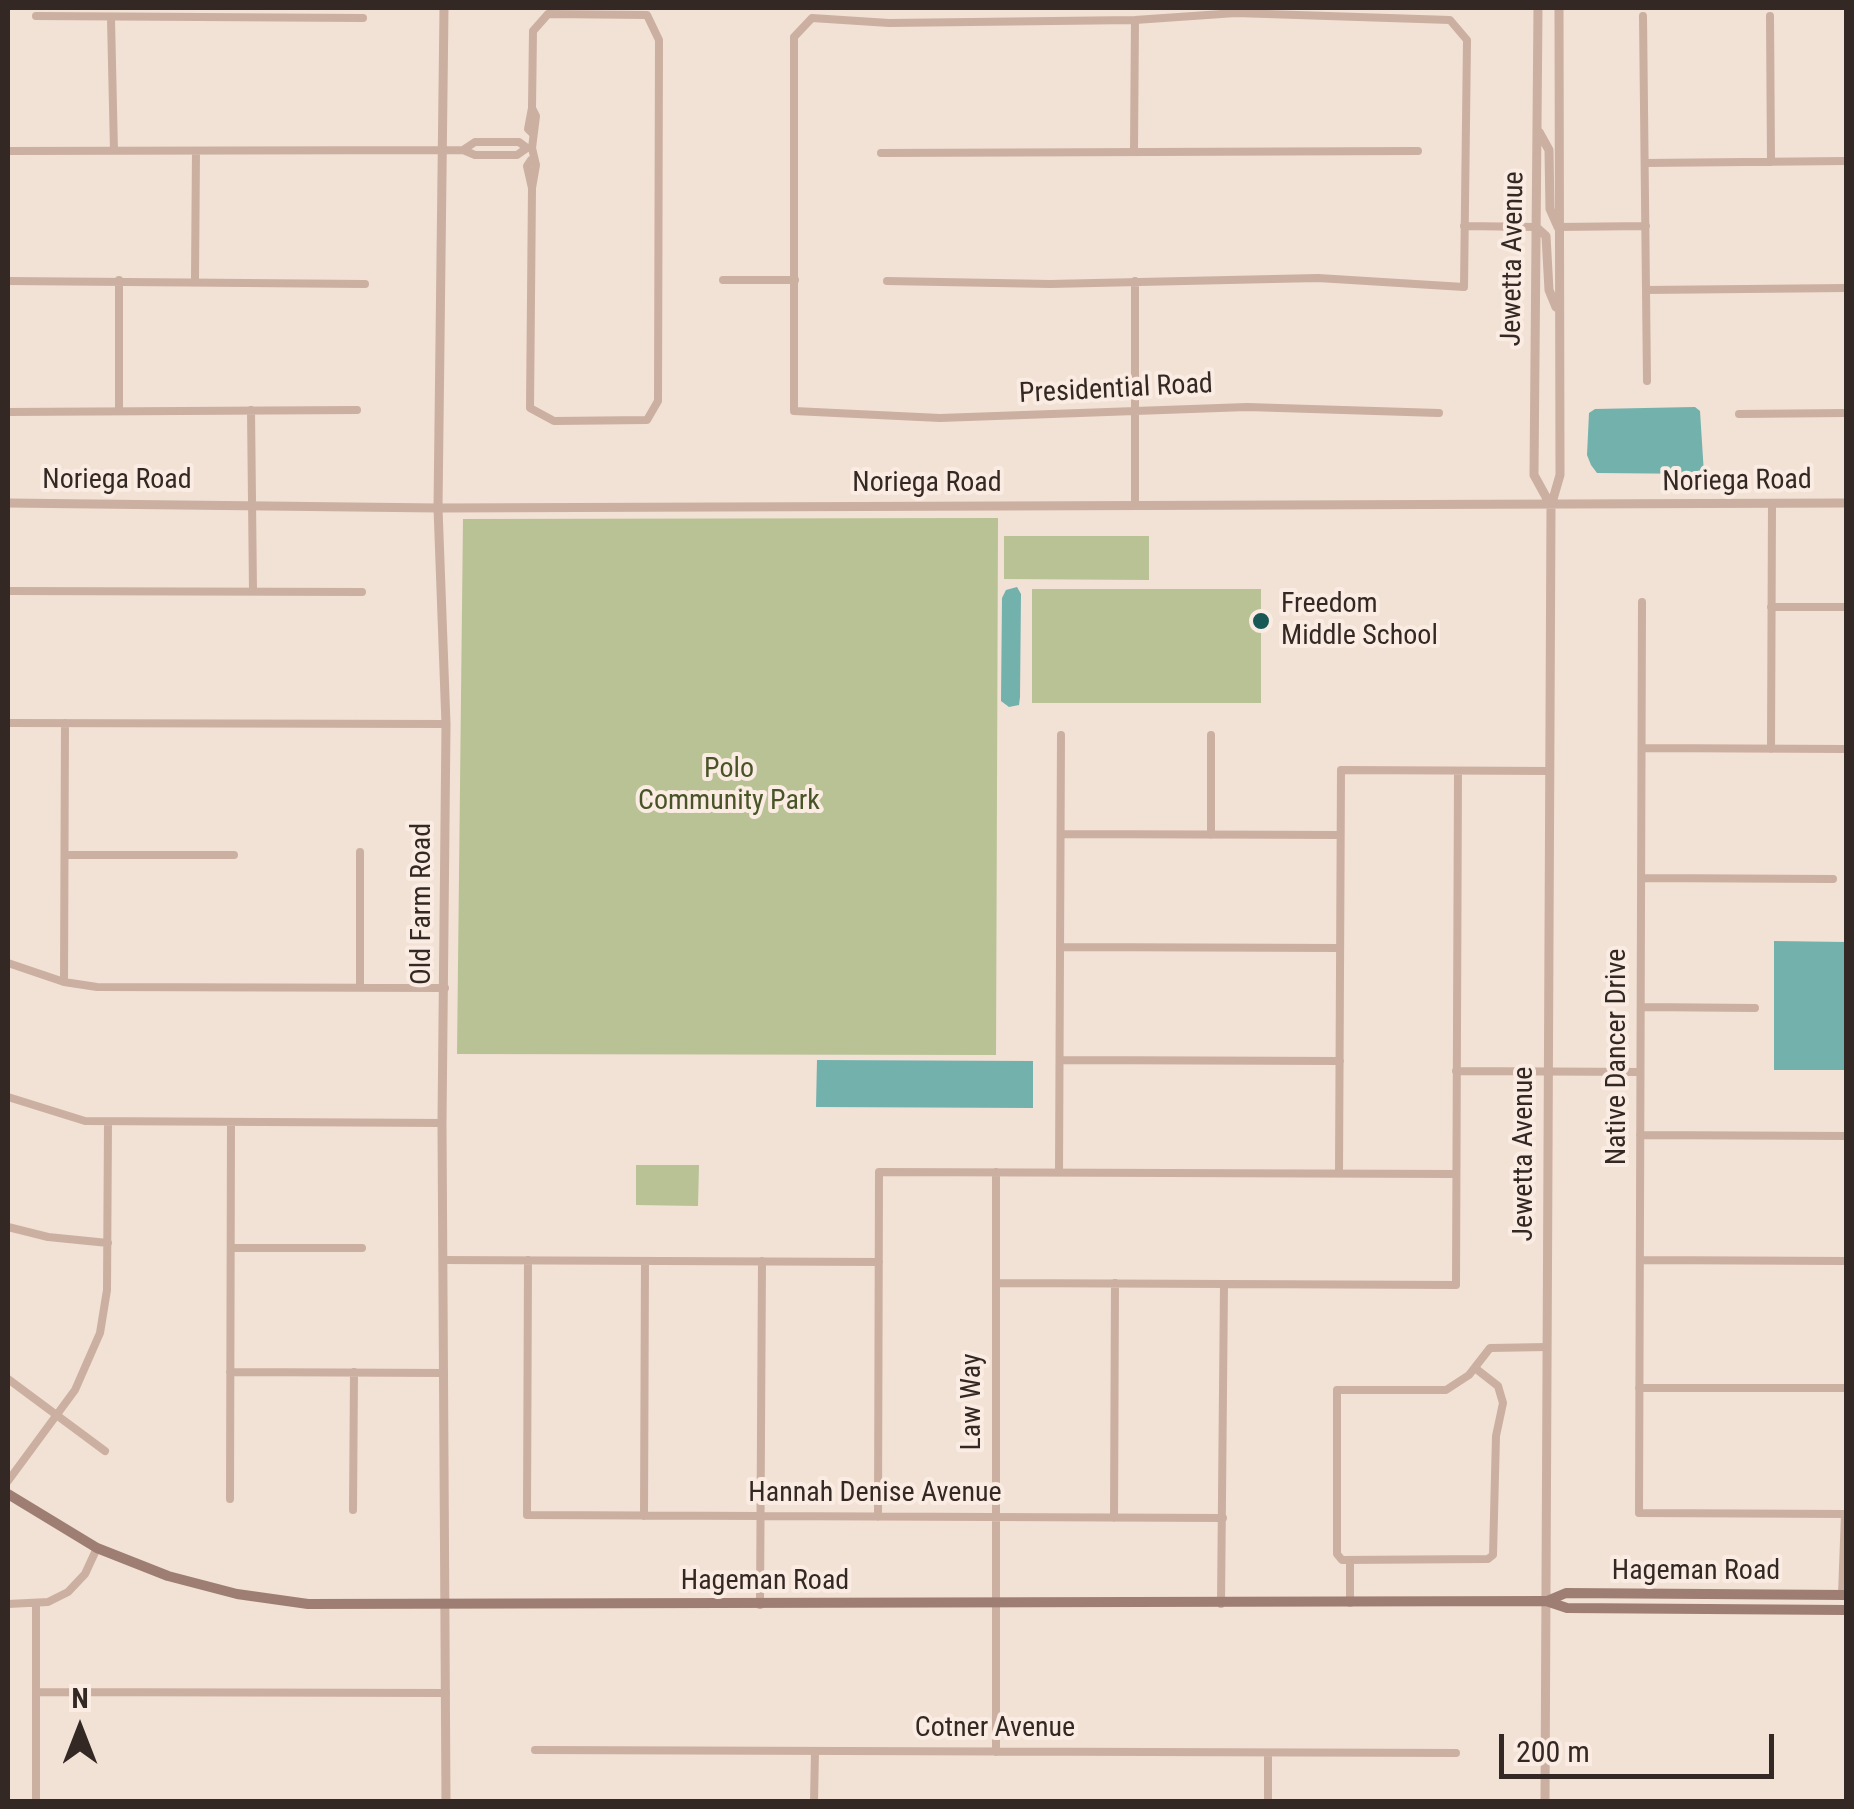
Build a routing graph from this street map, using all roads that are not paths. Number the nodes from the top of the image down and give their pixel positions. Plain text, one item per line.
1 (174, 8) edge
2 (444, 8) edge
3 (1538, 8) edge
4 (1559, 8) edge
5 (1236, 10) edge
6 (36, 16) dead end
7 (1642, 16) dead end
8 (1770, 16) dead end
9 (174, 18) junction
10 (363, 18) dead end
11 (112, 19) junction
12 (1135, 20) junction
13 (1538, 130) junction
14 (529, 148) junction
15 (1134, 149) junction
16 (8, 151) edge
17 (114, 151) junction
18 (196, 151) junction
19 (442, 151) junction
20 (1418, 151) dead end
21 (881, 153) dead end
22 (1846, 161) edge
23 (1772, 162) junction
24 (1645, 163) junction
25 (1464, 226) junction
26 (1646, 226) junction
27 (1536, 227) junction
28 (1558, 227) junction
29 (195, 279) junction
30 (8, 280) edge
31 (119, 280) junction
32 (724, 280) dead end
33 (795, 280) junction
34 (887, 281) dead end
35 (1135, 281) junction
36 (365, 284) dead end
37 (1846, 288) edge
38 (1646, 290) junction
39 (1558, 314) junction
40 (1647, 380) dead end
41 (119, 410) junction
42 (251, 410) junction
43 (358, 410) dead end
44 (8, 412) edge
45 (1135, 412) junction
46 (1439, 412) dead end
47 (1739, 414) dead end
48 (1846, 414) edge
49 (8, 503) edge
50 (254, 503) junction
51 (1846, 503) edge
52 (1772, 504) junction
53 (1135, 505) junction
54 (1550, 506) junction
55 (438, 508) junction
56 (8, 591) edge
57 (253, 592) junction
58 (362, 592) dead end
59 (1642, 602) dead end
60 (1772, 607) junction
61 (1846, 607) edge
62 (8, 723) edge
63 (65, 723) junction
64 (446, 724) junction
65 (1061, 734) dead end
66 (1212, 735) dead end
67 (1642, 748) junction
68 (1771, 749) junction
69 (1846, 749) edge
70 (1458, 771) junction
71 (1550, 771) junction
72 (1061, 834) junction
73 (1211, 834) junction
74 (1340, 835) junction
75 (360, 852) dead end
76 (65, 855) junction
77 (234, 856) dead end
78 (1641, 878) junction
79 (1833, 879) dead end
80 (1060, 947) junction
81 (1340, 948) junction
82 (8, 963) edge
83 (64, 982) junction
84 (360, 988) junction
85 (445, 988) junction
86 (1640, 1007) junction
87 (1755, 1008) dead end
88 (1060, 1060) junction
89 (1340, 1061) junction
90 (1456, 1072) junction
91 (1548, 1072) junction
92 (1640, 1072) junction
93 (8, 1097) edge
94 (108, 1122) junction
95 (231, 1123) junction
96 (442, 1124) junction
97 (1640, 1135) junction
98 (1846, 1136) edge
99 (996, 1172) junction
100 (1059, 1172) junction
101 (1339, 1174) junction
102 (1456, 1174) junction
103 (8, 1227) edge
104 (108, 1243) junction
105 (230, 1248) junction
106 (362, 1248) dead end
107 (444, 1260) junction
108 (528, 1260) junction
109 (1640, 1260) junction
110 (645, 1261) junction
111 (762, 1261) junction
112 (1846, 1261) edge
113 (879, 1262) junction
114 (996, 1283) junction
115 (1115, 1284) junction
116 (1224, 1284) junction
117 (1547, 1347) junction
118 (1476, 1368) junction
119 (230, 1372) junction
120 (354, 1372) junction
121 (444, 1373) junction
122 (8, 1378) edge
123 (1639, 1388) junction
124 (1846, 1388) edge
125 (56, 1415) junction
126 (105, 1451) dead end
127 (8, 1481) edge
128 (8, 1494) edge
129 (230, 1499) dead end
130 (354, 1510) dead end
131 (1846, 1514) edge
132 (644, 1516) junction
133 (761, 1516) junction
134 (878, 1517) junction
135 (995, 1517) junction
136 (1114, 1518) junction
137 (1223, 1518) junction
138 (97, 1548) junction
139 (1350, 1560) junction
140 (1844, 1595) edge
141 (1546, 1601) junction
142 (1350, 1602) junction
143 (8, 1604) edge
144 (36, 1604) junction
145 (1221, 1604) junction
146 (445, 1605) junction
147 (760, 1605) junction
148 (996, 1606) junction
149 (1846, 1610) edge
150 (37, 1692) junction
151 (446, 1692) junction
152 (535, 1750) dead end
153 (814, 1751) junction
154 (996, 1752) junction
155 (1268, 1752) junction
156 (1456, 1753) dead end
157 (36, 1802) edge
158 (446, 1802) edge
159 (814, 1802) edge
160 (1268, 1802) edge
161 (1546, 1802) edge

1 - 9 street
2 - 19 street, Old Farm Road
3 - 13 street, Jewetta Avenue
4 - 28 street, Jewetta Avenue
5 - 12 street
5 - 25 street
6 - 11 street
7 - 24 street
8 - 23 street
9 - 10 street
9 - 11 street
11 - 17 street
12 - 15 street
12 - 33 street
13 - 27 street, Jewetta Avenue
13 - 28 street
14 - 14 street
14 - 19 street
15 - 20 street
15 - 21 street
16 - 17 street
17 - 18 street
18 - 19 street
18 - 29 street
19 - 55 street, Old Farm Road
22 - 23 street
23 - 24 street
24 - 26 street
25 - 27 street
25 - 35 street
26 - 28 street
26 - 38 street
27 - 39 street
27 - 54 street, Jewetta Avenue
28 - 39 street, Jewetta Avenue
29 - 31 street
29 - 36 street
30 - 31 street
31 - 41 street
32 - 33 street
33 - 45 street, Presidential Road
34 - 35 street
35 - 45 street
37 - 38 street
38 - 40 street
39 - 54 street, Jewetta Avenue
41 - 42 street
41 - 44 street
42 - 43 street
42 - 50 street
45 - 46 street, Presidential Road
45 - 53 street
47 - 48 street
49 - 50 street, Noriega Road
50 - 55 street, Noriega Road
50 - 57 street
51 - 52 street, Noriega Road
52 - 54 street, Noriega Road
52 - 60 street
53 - 54 street, Noriega Road
53 - 55 street, Noriega Road
54 - 71 street, Jewetta Avenue
55 - 64 street, Old Farm Road
56 - 57 street
57 - 58 street
59 - 67 street, Native Dancer Drive
60 - 61 street
60 - 68 street
62 - 63 street
63 - 64 street
63 - 76 street
64 - 85 street, Old Farm Road
65 - 72 street
66 - 73 street
67 - 68 street
67 - 78 street, Native Dancer Drive
68 - 69 street
70 - 71 street
70 - 74 street
70 - 90 street
71 - 91 street, Jewetta Avenue
72 - 73 street
72 - 80 street
73 - 74 street
74 - 81 street
75 - 84 street
76 - 77 street
76 - 83 street
78 - 79 street
78 - 86 street, Native Dancer Drive
80 - 81 street
80 - 88 street
81 - 89 street
82 - 83 street
83 - 84 street
84 - 85 street
85 - 96 street, Old Farm Road
86 - 87 street
86 - 92 street, Native Dancer Drive
88 - 89 street
88 - 100 street
89 - 101 street
90 - 91 street
90 - 102 street
91 - 92 street
91 - 117 street, Jewetta Avenue
92 - 97 street, Native Dancer Drive
93 - 94 street
94 - 95 street
94 - 104 street
95 - 96 street
95 - 105 street
96 - 107 street, Old Farm Road
97 - 98 street
97 - 109 street, Native Dancer Drive
99 - 100 street
99 - 113 street
99 - 114 street, Law Way
100 - 101 street
101 - 102 street
102 - 116 street
103 - 104 street
104 - 125 street
105 - 106 street
105 - 119 street
107 - 108 street
107 - 121 street, Old Farm Road
108 - 110 street
108 - 132 street, Hannah Denise Avenue
109 - 112 street
109 - 123 street, Native Dancer Drive
110 - 111 street
110 - 132 street
111 - 113 street
111 - 133 street
113 - 134 street
114 - 115 street
114 - 135 street, Law Way
115 - 116 street
115 - 136 street
116 - 137 street
117 - 118 street
117 - 141 street, Jewetta Avenue
118 - 139 street
118 - 139 street
119 - 120 street
119 - 129 street
120 - 121 street
120 - 130 street
121 - 146 street, Old Farm Road
122 - 125 street
123 - 124 street
123 - 131 street, Native Dancer Drive
125 - 126 street
125 - 127 street
128 - 138 main road, Hageman Road
131 - 140 street
132 - 133 street, Hannah Denise Avenue
133 - 134 street, Hannah Denise Avenue
133 - 147 street
134 - 135 street, Hannah Denise Avenue
135 - 136 street, Hannah Denise Avenue
135 - 148 street, Law Way
136 - 137 street, Hannah Denise Avenue
137 - 145 street
138 - 144 street
138 - 146 main road, Hageman Road
139 - 142 street
140 - 141 main road, Hageman Road
141 - 142 main road, Hageman Road
141 - 149 main road, Hageman Road
141 - 161 street, Jewetta Avenue
142 - 145 main road, Hageman Road
143 - 144 street
144 - 150 street
145 - 148 main road, Hageman Road
146 - 147 main road, Hageman Road
146 - 151 street, Old Farm Road
147 - 148 main road, Hageman Road
148 - 154 street, Law Way
150 - 151 street
150 - 157 street
151 - 158 street, Old Farm Road
152 - 153 street, Cotner Avenue
153 - 154 street, Cotner Avenue
153 - 159 street
154 - 155 street, Cotner Avenue
155 - 156 street, Cotner Avenue
155 - 160 street

